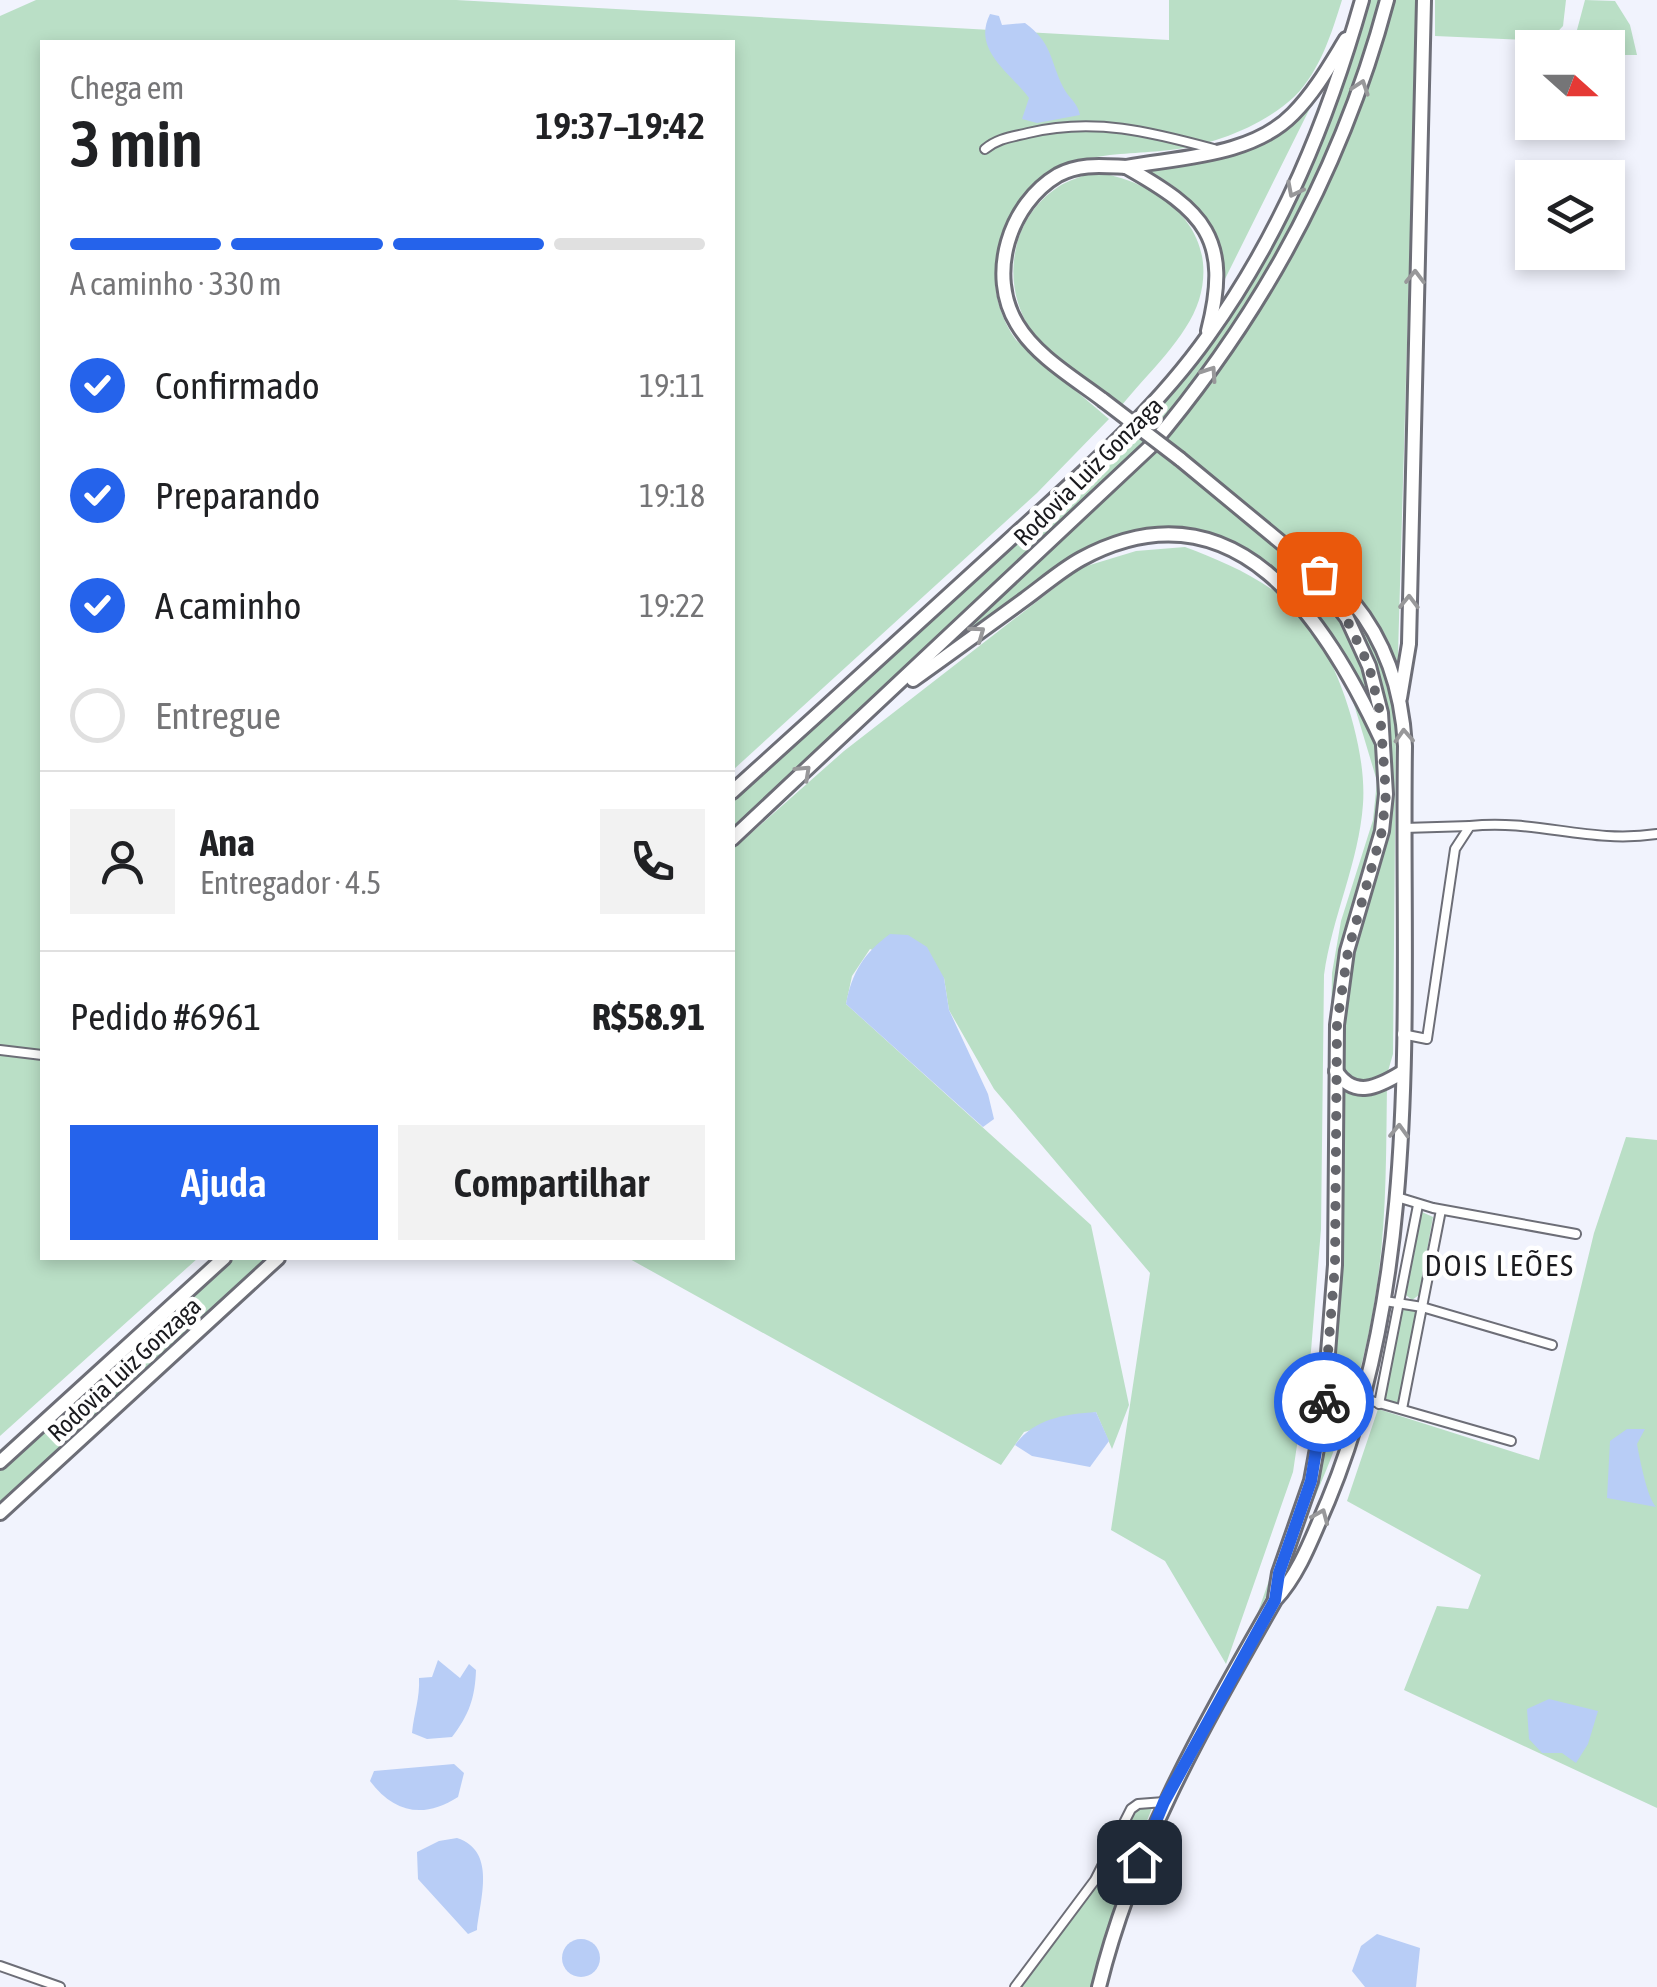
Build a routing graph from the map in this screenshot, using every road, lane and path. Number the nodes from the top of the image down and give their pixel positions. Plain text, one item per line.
1 (1362, 0) edge
2 (1388, 0) edge
3 (1424, 0) edge
4 (1356, 24) junction
5 (985, 149) dead end
6 (1219, 150) junction
7 (1126, 167) junction
8 (1206, 339) junction
9 (1306, 564) junction
10 (1400, 698) junction
11 (871, 711) junction
12 (1382, 741) junction
13 (735, 789) edge
14 (1470, 826) junction
15 (1404, 828) junction
16 (1657, 834) edge
17 (735, 835) edge
18 (1401, 1034) junction
19 (0, 1050) edge
20 (40, 1055) edge
21 (1335, 1069) junction
22 (1401, 1073) junction
23 (1397, 1197) junction
24 (1418, 1205) junction
25 (1441, 1210) junction
26 (1576, 1234) dead end
27 (222, 1260) edge
28 (276, 1260) edge
29 (1385, 1301) junction
30 (1400, 1303) junction
31 (1422, 1307) junction
32 (1552, 1345) dead end
33 (1372, 1402) junction
34 (1402, 1409) junction
35 (1510, 1441) dead end
36 (0, 1462) edge
37 (0, 1513) edge
38 (1275, 1600) junction
39 (1164, 1802) junction
40 (0, 1966) edge
41 (60, 1987) edge
42 (1014, 1987) edge
43 (1099, 1987) edge

1 - 4 main road, Rodovia Luiz Gonzaga
11 -> 2 main road, Rodovia Luiz Gonzaga
10 -> 3 main road
4 - 6 main road
4 -> 8 main road, Rodovia Luiz Gonzaga
5 - 6 street
6 - 7 main road
7 - 8 main road
7 - 9 main road, bridge
8 - 13 main road, Rodovia Luiz Gonzaga
9 - 10 main road
9 - 12 main road
15 -> 10 main road
11 -> 12 main road
17 -> 11 main road, Rodovia Luiz Gonzaga
12 - 21 main road
14 - 15 street
14 - 16 street
14 - 18 street
15 - 18 main road
18 - 22 main road
19 - 20 street
21 - 22 main road
21 - 38 main road
23 -> 22 main road
23 - 24 street
23 - 29 main road
24 - 25 street
24 - 30 street
25 - 26 street
25 - 31 street
27 - 36 main road, Rodovia Luiz Gonzaga
28 - 37 main road, Rodovia Luiz Gonzaga
29 - 30 street
29 - 33 main road
30 - 31 street
30 - 33 street
31 - 32 street
31 - 34 street
33 - 34 street
38 -> 33 main road
34 - 35 street
38 - 39 main road
39 - 42 street
39 - 43 main road
40 - 41 street

